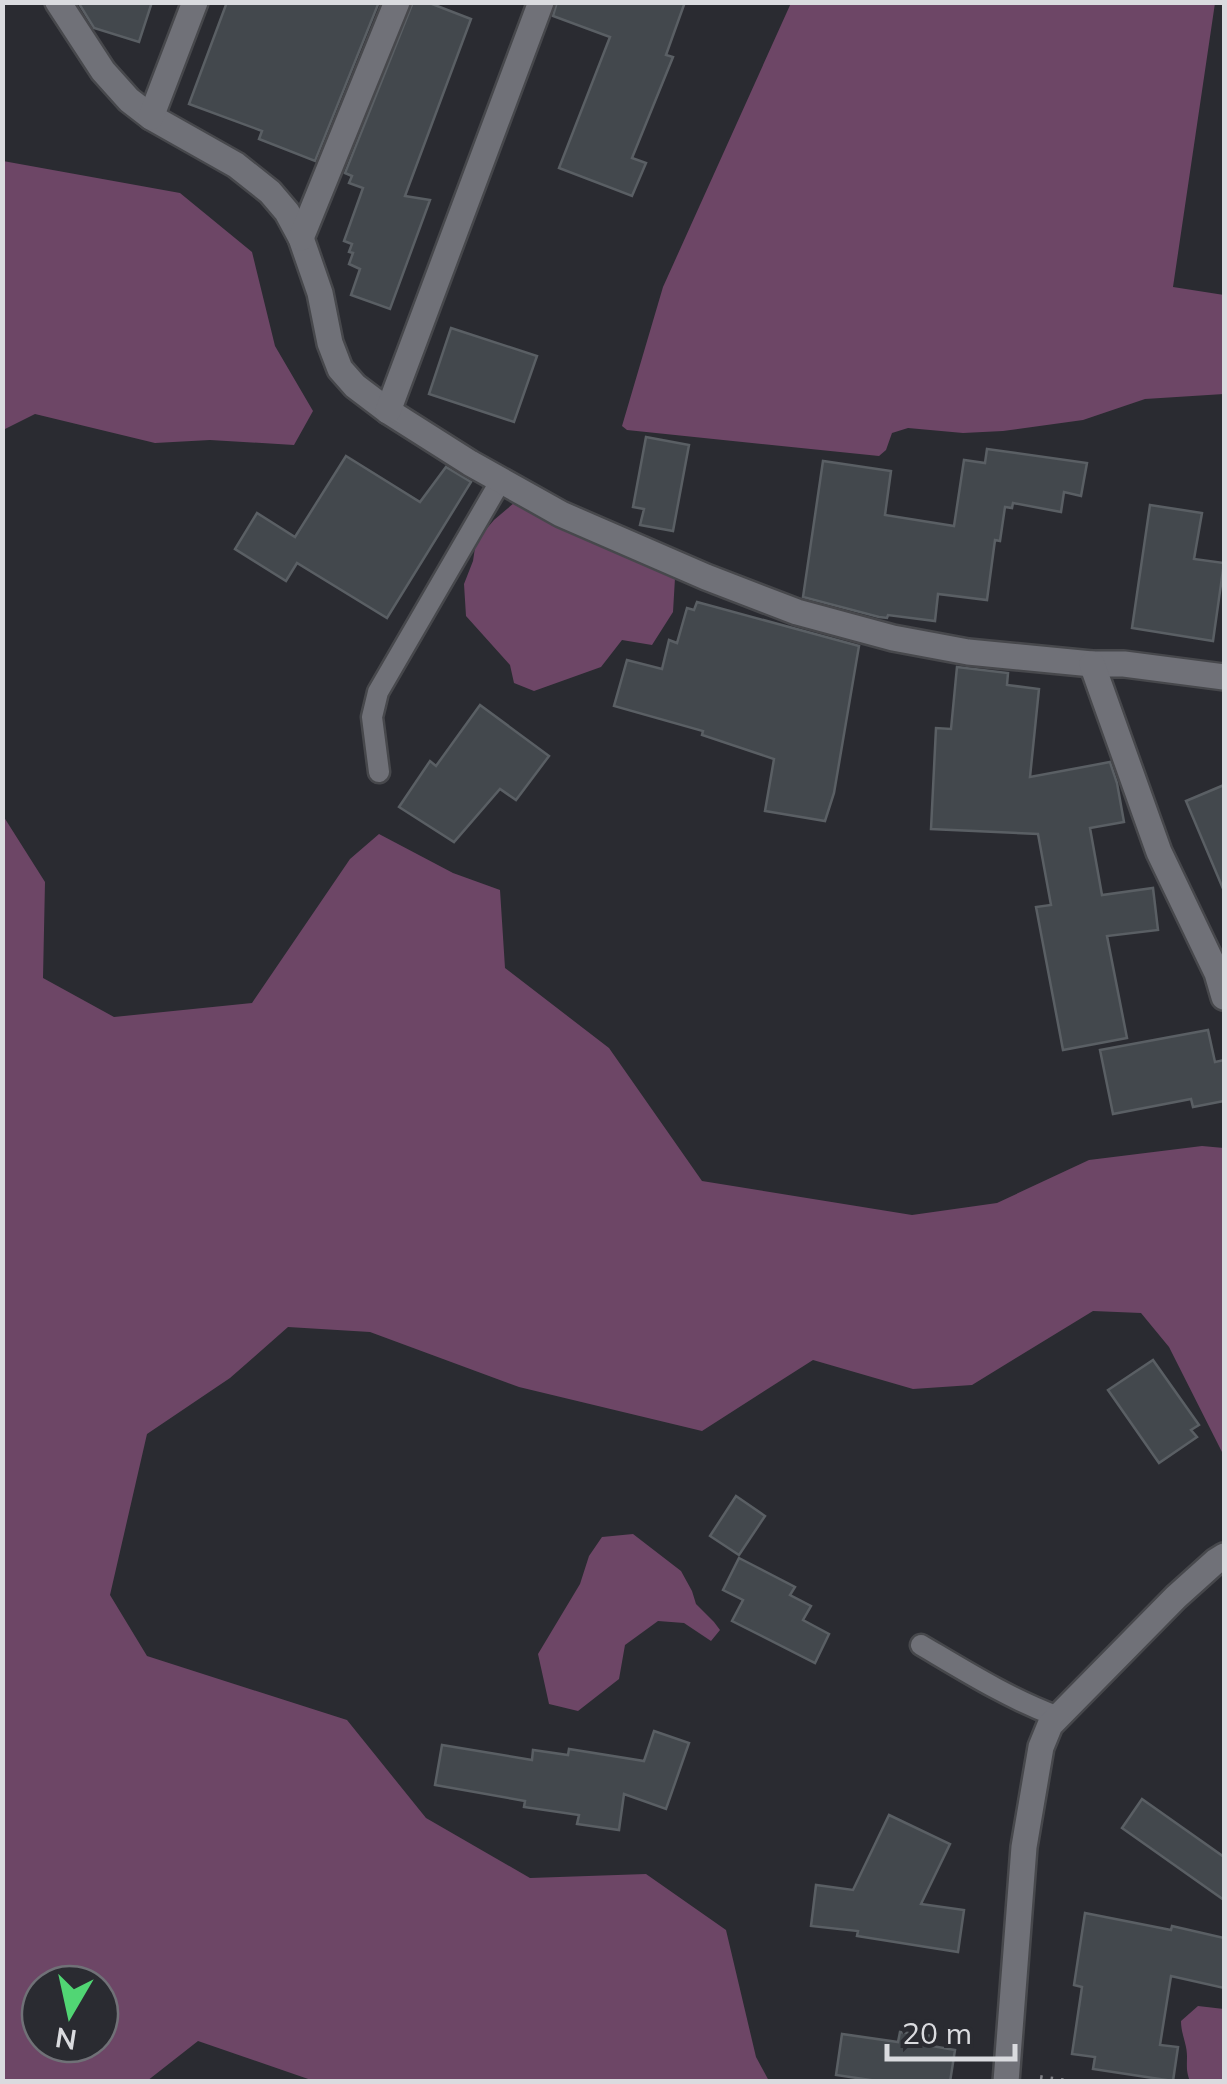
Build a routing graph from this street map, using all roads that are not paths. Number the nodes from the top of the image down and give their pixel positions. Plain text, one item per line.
1 (58, 2) edge
2 (195, 2) edge
3 (397, 2) edge
4 (541, 2) edge
5 (151, 116) junction
6 (301, 238) junction
7 (388, 411) junction
8 (502, 480) junction
9 (1092, 664) junction
10 (1224, 677) edge
11 (379, 772) dead end
12 (1224, 997) edge
13 (1224, 1556) edge
14 (921, 1645) dead end
15 (1056, 1716) junction
16 (1006, 2082) edge

1 - 5 street
2 - 5 street
3 - 6 street
4 - 7 street
5 - 6 street
6 - 7 street
7 - 8 street
8 - 9 street
8 - 11 lane
9 - 10 street
9 - 12 street
13 - 15 street
14 - 15 lane
15 - 16 street

